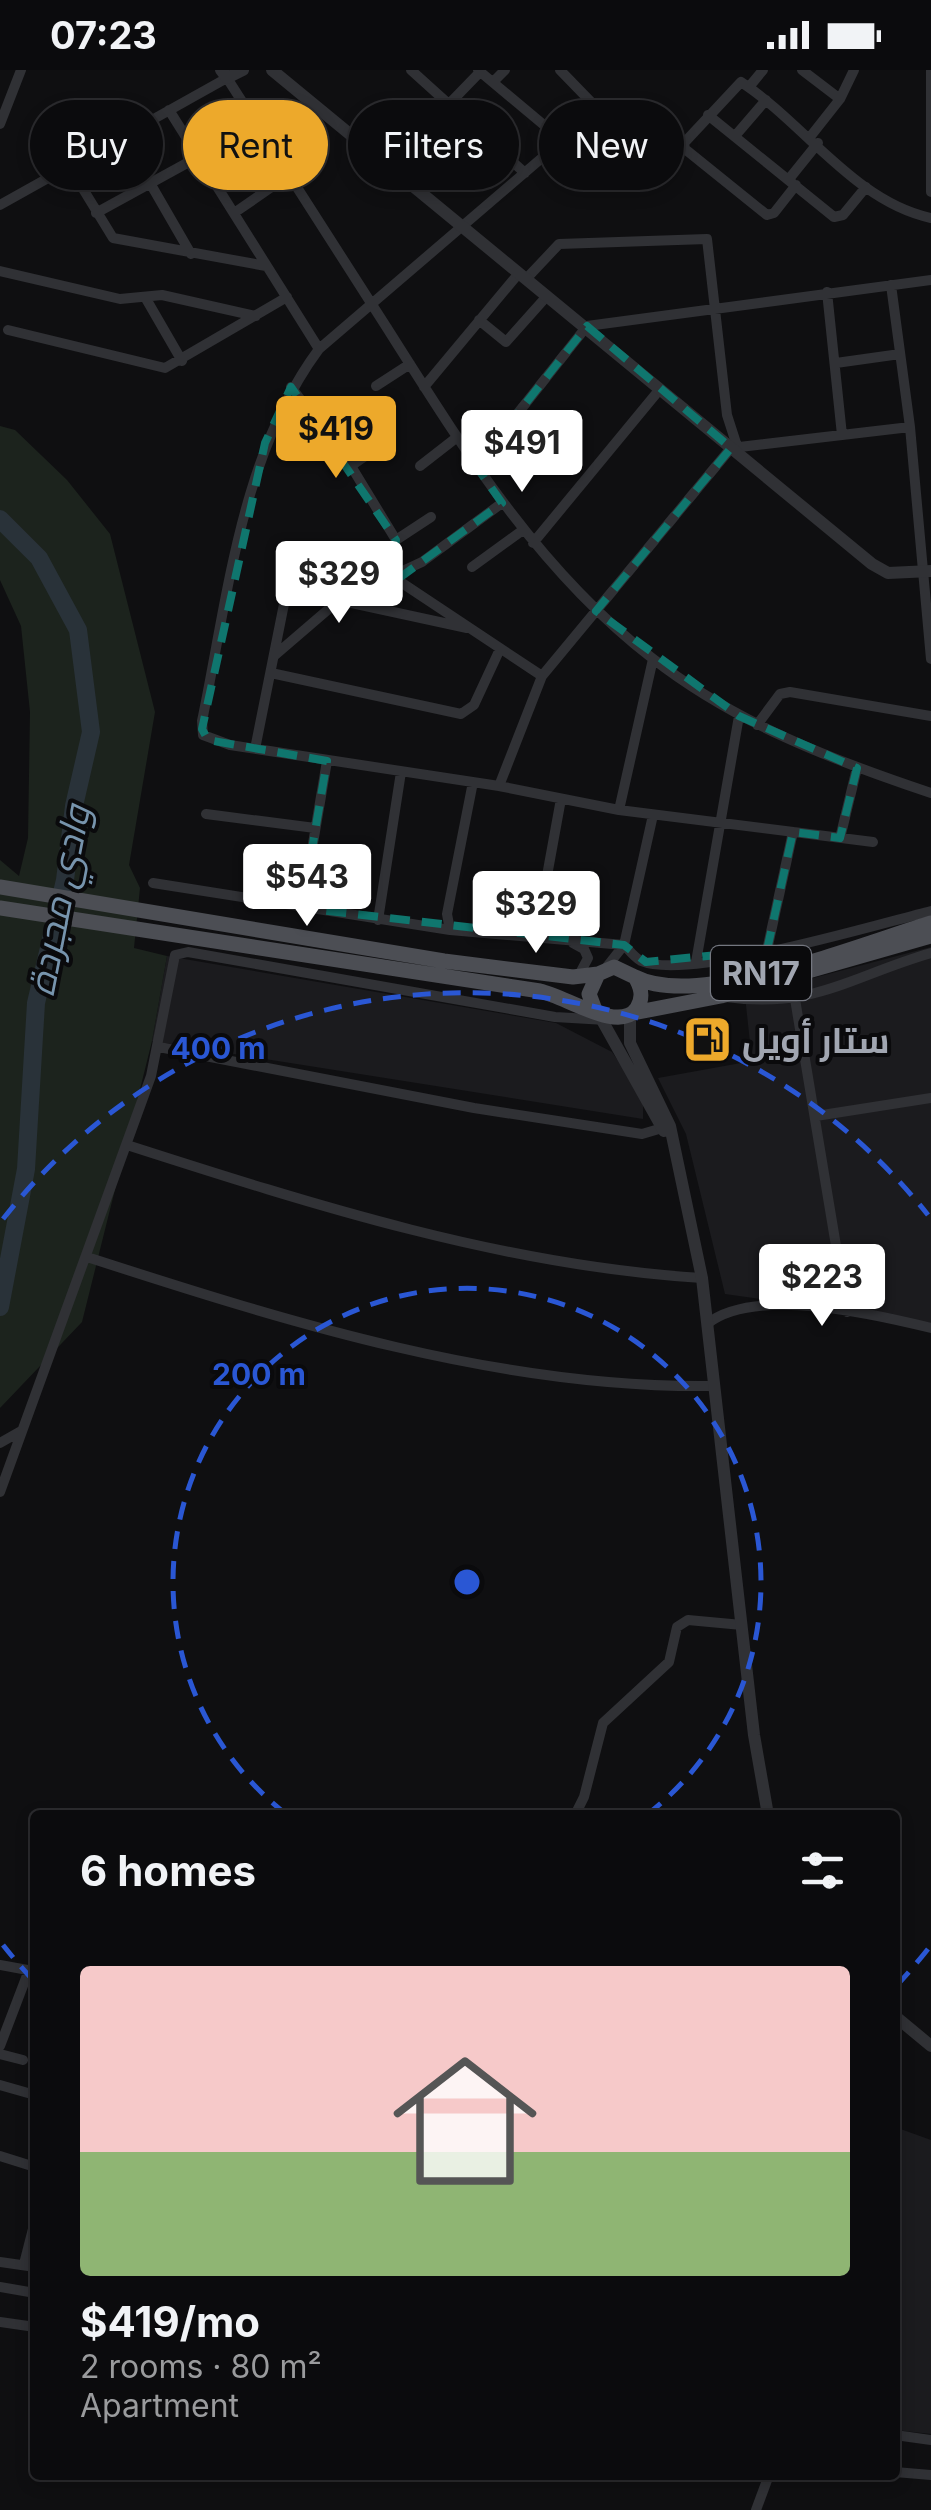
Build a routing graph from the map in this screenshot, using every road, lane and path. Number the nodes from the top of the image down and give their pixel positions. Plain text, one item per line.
1 (22, 70) edge
2 (243, 70) edge
3 (272, 70) edge
4 (412, 70) edge
5 (505, 70) edge
6 (560, 70) edge
7 (763, 70) edge
8 (802, 70) edge
9 (854, 70) edge
10 (930, 70) edge
11 (479, 71) edge
12 (224, 74) edge
13 (494, 82) junction
14 (749, 86) junction
15 (840, 99) junction
16 (241, 100) edge
17 (445, 100) edge
18 (453, 100) edge
19 (589, 100) edge
20 (766, 100) junction
21 (169, 110) junction
22 (163, 113) edge
23 (708, 115) junction
24 (539, 121) edge
25 (0, 124) edge
26 (183, 133) edge
27 (734, 136) junction
28 (814, 140) junction
29 (539, 161) edge
30 (519, 168) edge
31 (525, 173) junction
32 (792, 182) junction
33 (866, 187) junction
34 (30, 188) edge
35 (83, 190) edge
36 (139, 190) edge
37 (154, 190) edge
38 (219, 190) edge
39 (269, 190) edge
40 (299, 190) edge
41 (931, 192) edge
42 (0, 205) edge
43 (96, 213) junction
44 (234, 213) junction
45 (931, 218) edge
46 (461, 227) junction
47 (191, 254) junction
48 (266, 266) junction
49 (0, 271) edge
50 (522, 276) junction
51 (931, 280) edge
52 (890, 285) junction
53 (826, 292) junction
54 (548, 296) junction
55 (145, 297) junction
56 (287, 298) junction
57 (371, 303) junction
58 (715, 307) junction
59 (256, 316) junction
60 (478, 320) junction
61 (587, 326) junction
62 (8, 330) dead end
63 (319, 350) junction
64 (900, 354) junction
65 (182, 361) junction
66 (836, 362) junction
67 (410, 364) junction
68 (376, 386) dead end
69 (291, 387) junction
70 (424, 387) junction
71 (660, 389) junction
72 (910, 427) junction
73 (842, 434) junction
74 (456, 438) junction
75 (382, 444) dead end
76 (734, 447) junction
77 (351, 466) junction
78 (420, 466) dead end
79 (476, 466) junction
80 (502, 503) junction
81 (431, 518) dead end
82 (523, 530) junction
83 (396, 540) junction
84 (533, 543) junction
85 (472, 567) dead end
86 (926, 571) edge
87 (390, 575) junction
88 (338, 600) junction
89 (596, 610) junction
90 (467, 628) junction
91 (500, 649) junction
92 (274, 656) junction
93 (653, 659) junction
94 (931, 660) edge
95 (271, 674) junction
96 (542, 676) junction
97 (739, 716) junction
98 (931, 716) edge
99 (757, 725) junction
100 (256, 750) junction
101 (326, 761) junction
102 (857, 768) junction
103 (401, 772) junction
104 (473, 782) junction
105 (499, 786) junction
106 (931, 793) edge
107 (561, 800) junction
108 (619, 810) junction
109 (206, 814) dead end
110 (653, 815) junction
111 (719, 820) junction
112 (315, 828) junction
113 (794, 832) junction
114 (840, 838) junction
115 (874, 842) dead end
116 (153, 883) dead end
117 (0, 887) edge
118 (0, 908) edge
119 (302, 908) junction
120 (931, 911) edge
121 (378, 920) junction
122 (931, 923) edge
123 (450, 930) junction
124 (536, 936) junction
125 (931, 936) edge
126 (568, 941) junction
127 (888, 943) junction
128 (624, 945) junction
129 (767, 950) junction
130 (931, 953) edge
131 (696, 962) junction
132 (672, 963) junction
133 (633, 975) junction
134 (598, 976) junction
135 (573, 977) junction
136 (660, 986) junction
137 (722, 996) junction
138 (794, 999) junction
139 (576, 1002) junction
140 (631, 1014) junction
141 (601, 1016) junction
142 (555, 1017) junction
143 (159, 1046) junction
144 (931, 1098) edge
145 (816, 1116) junction
146 (667, 1127) junction
147 (127, 1145) junction
148 (87, 1257) junction
149 (702, 1278) junction
150 (847, 1312) junction
151 (707, 1324) junction
152 (931, 1328) edge
153 (714, 1386) junction
154 (22, 1431) junction
155 (0, 1443) edge
156 (0, 1492) edge
157 (742, 1625) junction
158 (578, 1810) edge
159 (767, 1810) edge
160 (0, 1964) edge
161 (30, 1970) edge
162 (30, 1975) edge
163 (900, 2020) edge
164 (0, 2046) edge
165 (931, 2046) edge
166 (0, 2054) edge
167 (23, 2060) dead end
168 (0, 2085) edge
169 (30, 2093) edge
170 (0, 2156) edge
171 (30, 2165) edge
172 (0, 2262) edge
173 (29, 2266) edge
174 (0, 2287) edge
175 (30, 2292) edge
176 (0, 2322) edge
177 (30, 2326) edge
178 (900, 2436) edge
179 (931, 2440) edge
180 (900, 2473) edge
181 (931, 2476) edge
182 (767, 2480) edge
183 (758, 2510) edge

1 - 25 street
2 - 12 street
3 - 46 street
4 - 17 street
5 - 13 street
6 - 19 street
7 - 14 street
8 - 15 street
9 - 15 street
10 - 41 street
11 - 13 street
11 - 18 street
12 - 16 street
12 - 21 street
13 - 24 street
14 - 20 street
14 - 23 street
15 - 28 street
20 - 27 street
20 - 28 street
21 - 22 street
21 - 26 street
23 - 27 street
23 - 32 street
27 - 32 street
28 - 32 street
28 - 33 street
29 - 31 street
30 - 31 street
31 - 46 street
32 - 33 street
33 - 45 street
34 - 42 street
35 - 43 street
36 - 43 street
37 - 47 street
38 - 44 street
39 - 44 street
40 - 57 street
43 - 47 street
44 - 48 street
46 - 50 street
46 - 57 street
47 - 48 street
48 - 56 street
49 - 55 street
50 - 54 street
50 - 58 street
50 - 60 street
51 - 52 street
52 - 53 street
52 - 64 street
53 - 58 street
53 - 66 street
54 - 60 street
54 - 61 street
55 - 59 street
55 - 65 street
56 - 59 street
56 - 63 street
57 - 63 street
57 - 67 street
58 - 61 street
58 - 76 street
59 - 65 street
60 - 70 street
61 - 71 street
61 - 79 street
62 - 65 street
63 - 69 street
64 - 66 street
64 - 72 street
66 - 73 street
67 - 68 street
67 - 70 street
69 - 77 street
69 - 100 street
70 - 74 street
71 - 76 street
71 - 84 street
72 - 73 street
72 - 86 street
73 - 76 street
74 - 78 street
74 - 79 street
75 - 77 street
76 - 86 street
76 - 89 street
77 - 83 street
79 - 80 street
80 - 82 street
80 - 87 street
81 - 83 street
82 - 84 street
82 - 85 street
83 - 87 street
84 - 89 street
86 - 94 street
87 - 88 street
87 - 90 street
88 - 90 street
88 - 92 street
88 - 92 street
89 - 93 street
89 - 96 street
90 - 91 street
91 - 95 street
91 - 96 street
92 - 95 street
93 - 97 street
93 - 108 street
95 - 100 street
96 - 105 street
97 - 99 street
97 - 111 street
98 - 99 street
99 - 102 street
100 - 101 street
101 - 103 street
101 - 112 street
102 - 106 street
102 - 114 street
103 - 104 street
103 - 121 street
104 - 105 street
104 - 123 street
105 - 107 street
107 - 108 street
107 - 124 street
108 - 110 street
109 - 112 street
110 - 111 street
110 - 128 street
111 - 113 street
111 - 131 street
112 - 119 street
113 - 114 street
113 - 129 street
114 - 115 street
116 - 119 street
117 - 135 main road, RN17
118 - 139 main road
119 - 121 street
120 - 129 street
121 - 123 street
122 - 127 main road, RN17
123 - 124 street
124 - 126 street
125 - 127 main road, RN17
126 - 128 street
126 - 135 street
127 - 136 main road, RN17
127 - 137 main road, RN17
128 - 132 street
128 - 133 street
128 - 134 street
129 - 131 street
130 - 138 street
131 - 132 street
132 - 136 street
133 - 134 main road, RN17
133 - 136 main road, RN17
133 - 140 main road
134 - 135 main road, RN17
134 - 139 street
134 - 141 main road
137 - 138 street
137 - 140 main road, RN17
138 - 145 street
139 - 141 main road
139 - 142 street
140 - 141 main road, RN17
140 - 146 street
141 - 142 street
141 - 146 street
142 - 143 street
143 - 146 street
143 - 147 street
144 - 145 street
145 - 150 street
146 - 149 street
147 - 148 street
147 - 149 street
148 - 153 street
148 - 154 street
149 - 151 street
150 - 151 street
150 - 152 street
151 - 153 street
153 - 157 street
154 - 155 street
154 - 156 street
157 - 158 street
157 - 159 street
160 - 161 street
162 - 164 street
163 - 165 street
166 - 167 street
168 - 169 street
170 - 171 street
172 - 173 street
174 - 175 street
176 - 177 street
178 - 179 street
180 - 181 street
182 - 183 street

